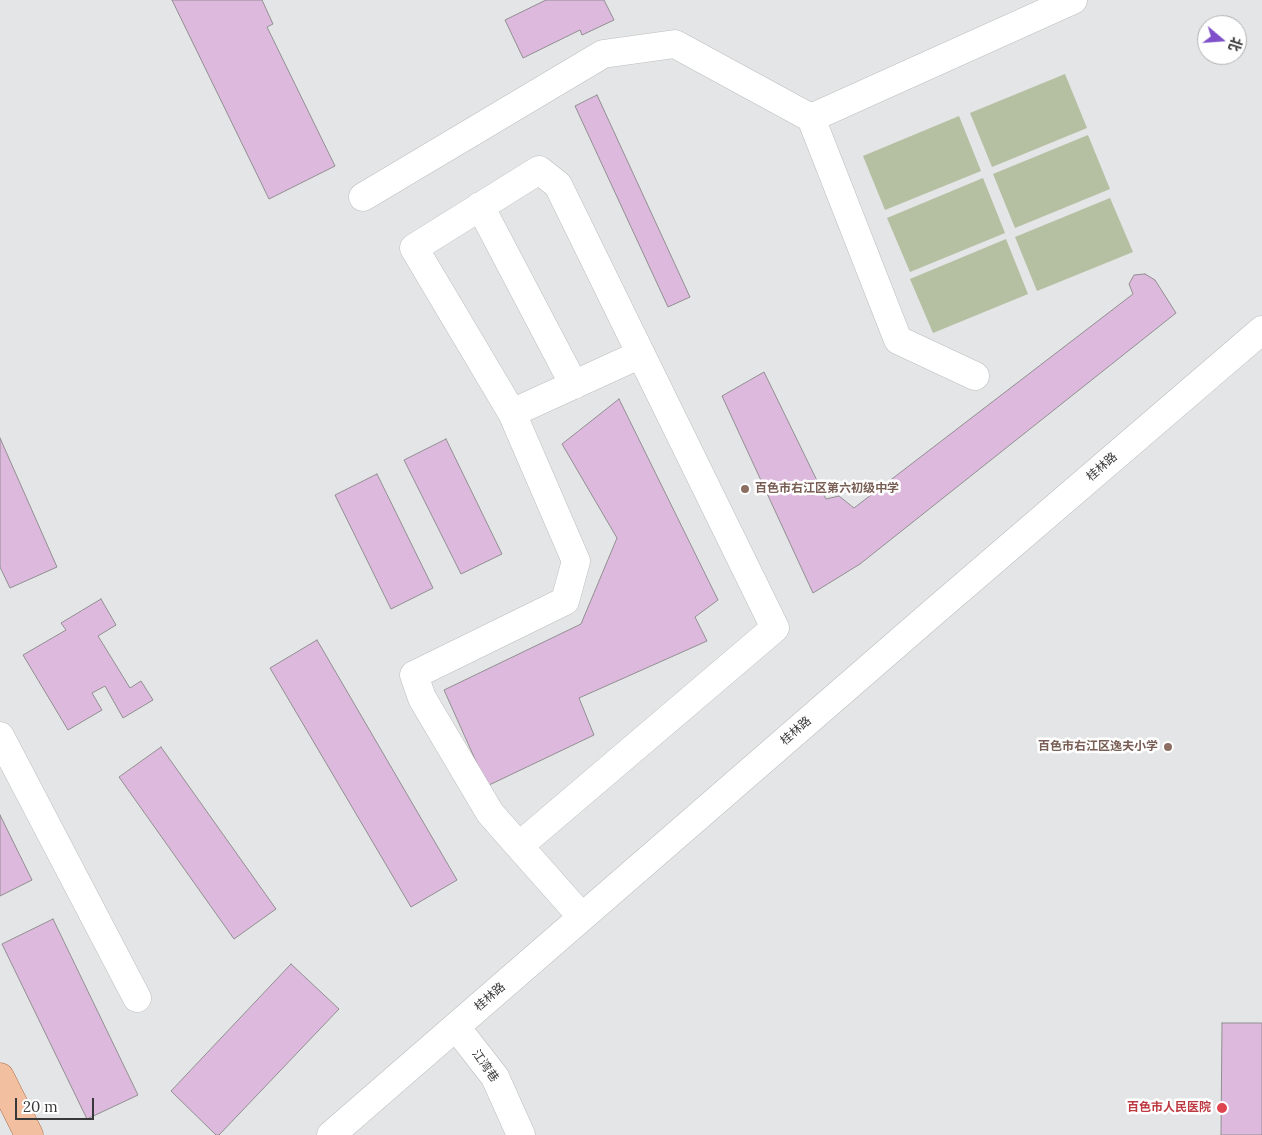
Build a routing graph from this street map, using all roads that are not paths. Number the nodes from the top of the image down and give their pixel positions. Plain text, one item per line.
1 (1073, 0) edge
2 (811, 118) junction
3 (363, 197) dead end
4 (480, 206) junction
5 (1262, 330) edge
6 (641, 354) junction
7 (975, 376) dead end
8 (574, 385) junction
9 (512, 413) junction
10 (0, 736) edge
11 (519, 846) junction
12 (582, 917) junction
13 (137, 998) dead end
14 (456, 1027) junction
15 (0, 1077) edge
16 (29, 1135) edge
17 (331, 1135) edge
18 (521, 1135) edge

1 - 2 street
2 - 3 street
2 - 7 street
4 - 6 street
4 - 8 street
4 - 9 street
5 - 12 street, 桂林路
6 - 8 street
6 - 11 street
8 - 9 street
9 - 11 street
10 - 13 street
11 - 12 street
12 - 14 street, 桂林路
14 - 17 street, 桂林路
14 - 18 street, 江湾巷
15 - 16 main road

